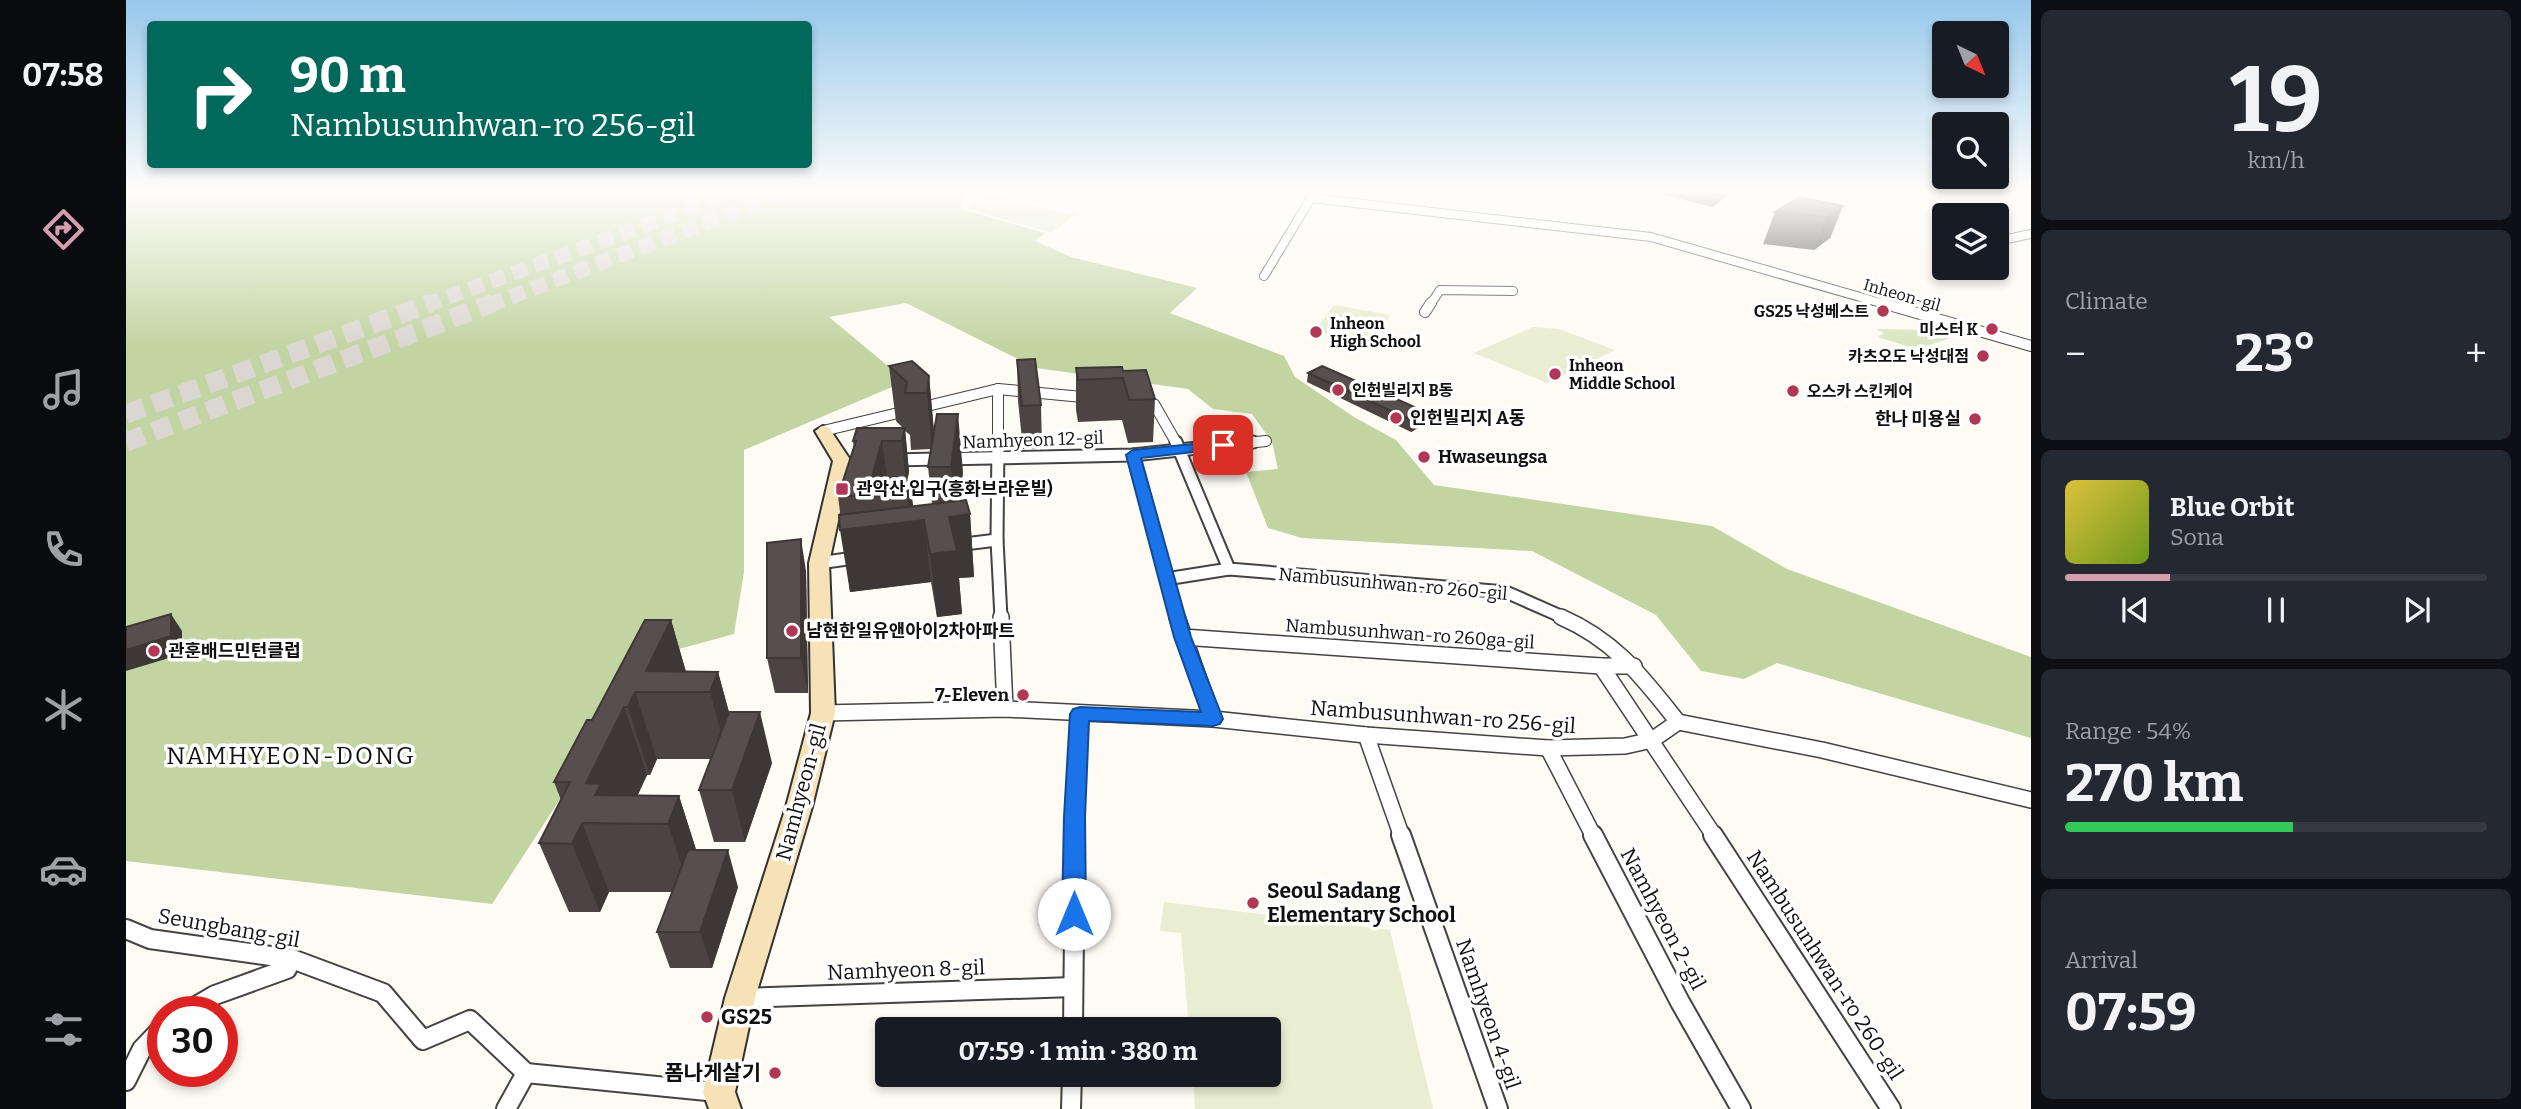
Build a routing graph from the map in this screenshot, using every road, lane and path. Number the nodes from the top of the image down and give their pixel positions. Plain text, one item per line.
1 (1283, 245) edge
2 (1678, 245) edge
3 (1264, 276) dead end
4 (1513, 291) dead end
5 (1425, 312) dead end
6 (2031, 346) edge
7 (999, 389) junction
8 (1102, 399) edge
9 (1128, 402) edge
10 (823, 431) joint
11 (1266, 441) dead end
12 (1180, 450) junction
13 (1133, 455) junction
14 (999, 459) junction
15 (881, 460) edge
16 (997, 540) junction
17 (942, 547) edge
18 (874, 556) edge
19 (819, 563) junction
20 (1229, 569) junction
21 (1166, 579) junction
22 (1182, 637) junction
23 (1601, 666) junction
24 (1634, 666) junction
25 (1005, 709) junction
26 (823, 713) junction
27 (1080, 714) junction
28 (1213, 719) junction
29 (1678, 722) junction
30 (1366, 735) junction
31 (1653, 740) junction
32 (1548, 748) junction
33 (2031, 800) edge
34 (126, 929) edge
35 (287, 970) dead end
36 (1073, 987) junction
37 (213, 996) edge
38 (740, 998) junction
39 (1073, 1017) edge
40 (147, 1044) edge
41 (526, 1073) junction
42 (126, 1081) edge
43 (1072, 1087) edge
44 (722, 1101) edge
45 (506, 1109) edge
46 (1071, 1109) edge
47 (1498, 1109) edge
48 (1741, 1109) edge
49 (1891, 1109) edge

1 - 3 street
2 - 6 street, Inheon-gil
4 - 5 street
7 - 8 street
7 - 10 street
7 - 14 street
9 - 12 street
10 - 19 street, Namhyeon-gil
11 - 12 street, Namhyeon 12-gil
12 - 13 street, Namhyeon 12-gil
12 - 20 street
13 - 14 street, Namhyeon 12-gil
13 - 21 street
14 - 15 street, Namhyeon 12-gil
14 - 16 street
16 - 17 street
16 - 25 street
18 - 19 street
19 - 26 street, Namhyeon-gil
20 - 21 street, Nambusunhwan-ro 260-gil
20 - 24 street, Nambusunhwan-ro 260-gil
21 - 22 street
22 - 23 street, Nambusunhwan-ro 260ga-gil
22 - 28 street
23 - 24 street, Nambusunhwan-ro 260ga-gil
23 - 31 street
24 - 29 street, Nambusunhwan-ro 260-gil
25 - 26 street, Nambusunhwan-ro 256-gil
25 - 27 street, Nambusunhwan-ro 256-gil
26 - 38 street, Namhyeon-gil
27 - 28 street, Nambusunhwan-ro 256-gil
27 - 36 street
28 - 30 street, Nambusunhwan-ro 256-gil
29 - 31 street, Nambusunhwan-ro 256-gil
29 - 33 street
30 - 32 street, Nambusunhwan-ro 256-gil
30 - 47 street, Namhyeon 4-gil
31 - 32 street, Nambusunhwan-ro 256-gil
31 - 49 street, Nambusunhwan-ro 260-gil
32 - 48 street, Namhyeon 2-gil
34 - 41 street, Seungbang-gil
35 - 37 street
36 - 38 street, Namhyeon 8-gil
36 - 39 street
38 - 44 street, Namhyeon-gil
40 - 42 street
41 - 44 street
41 - 45 street
43 - 46 street

